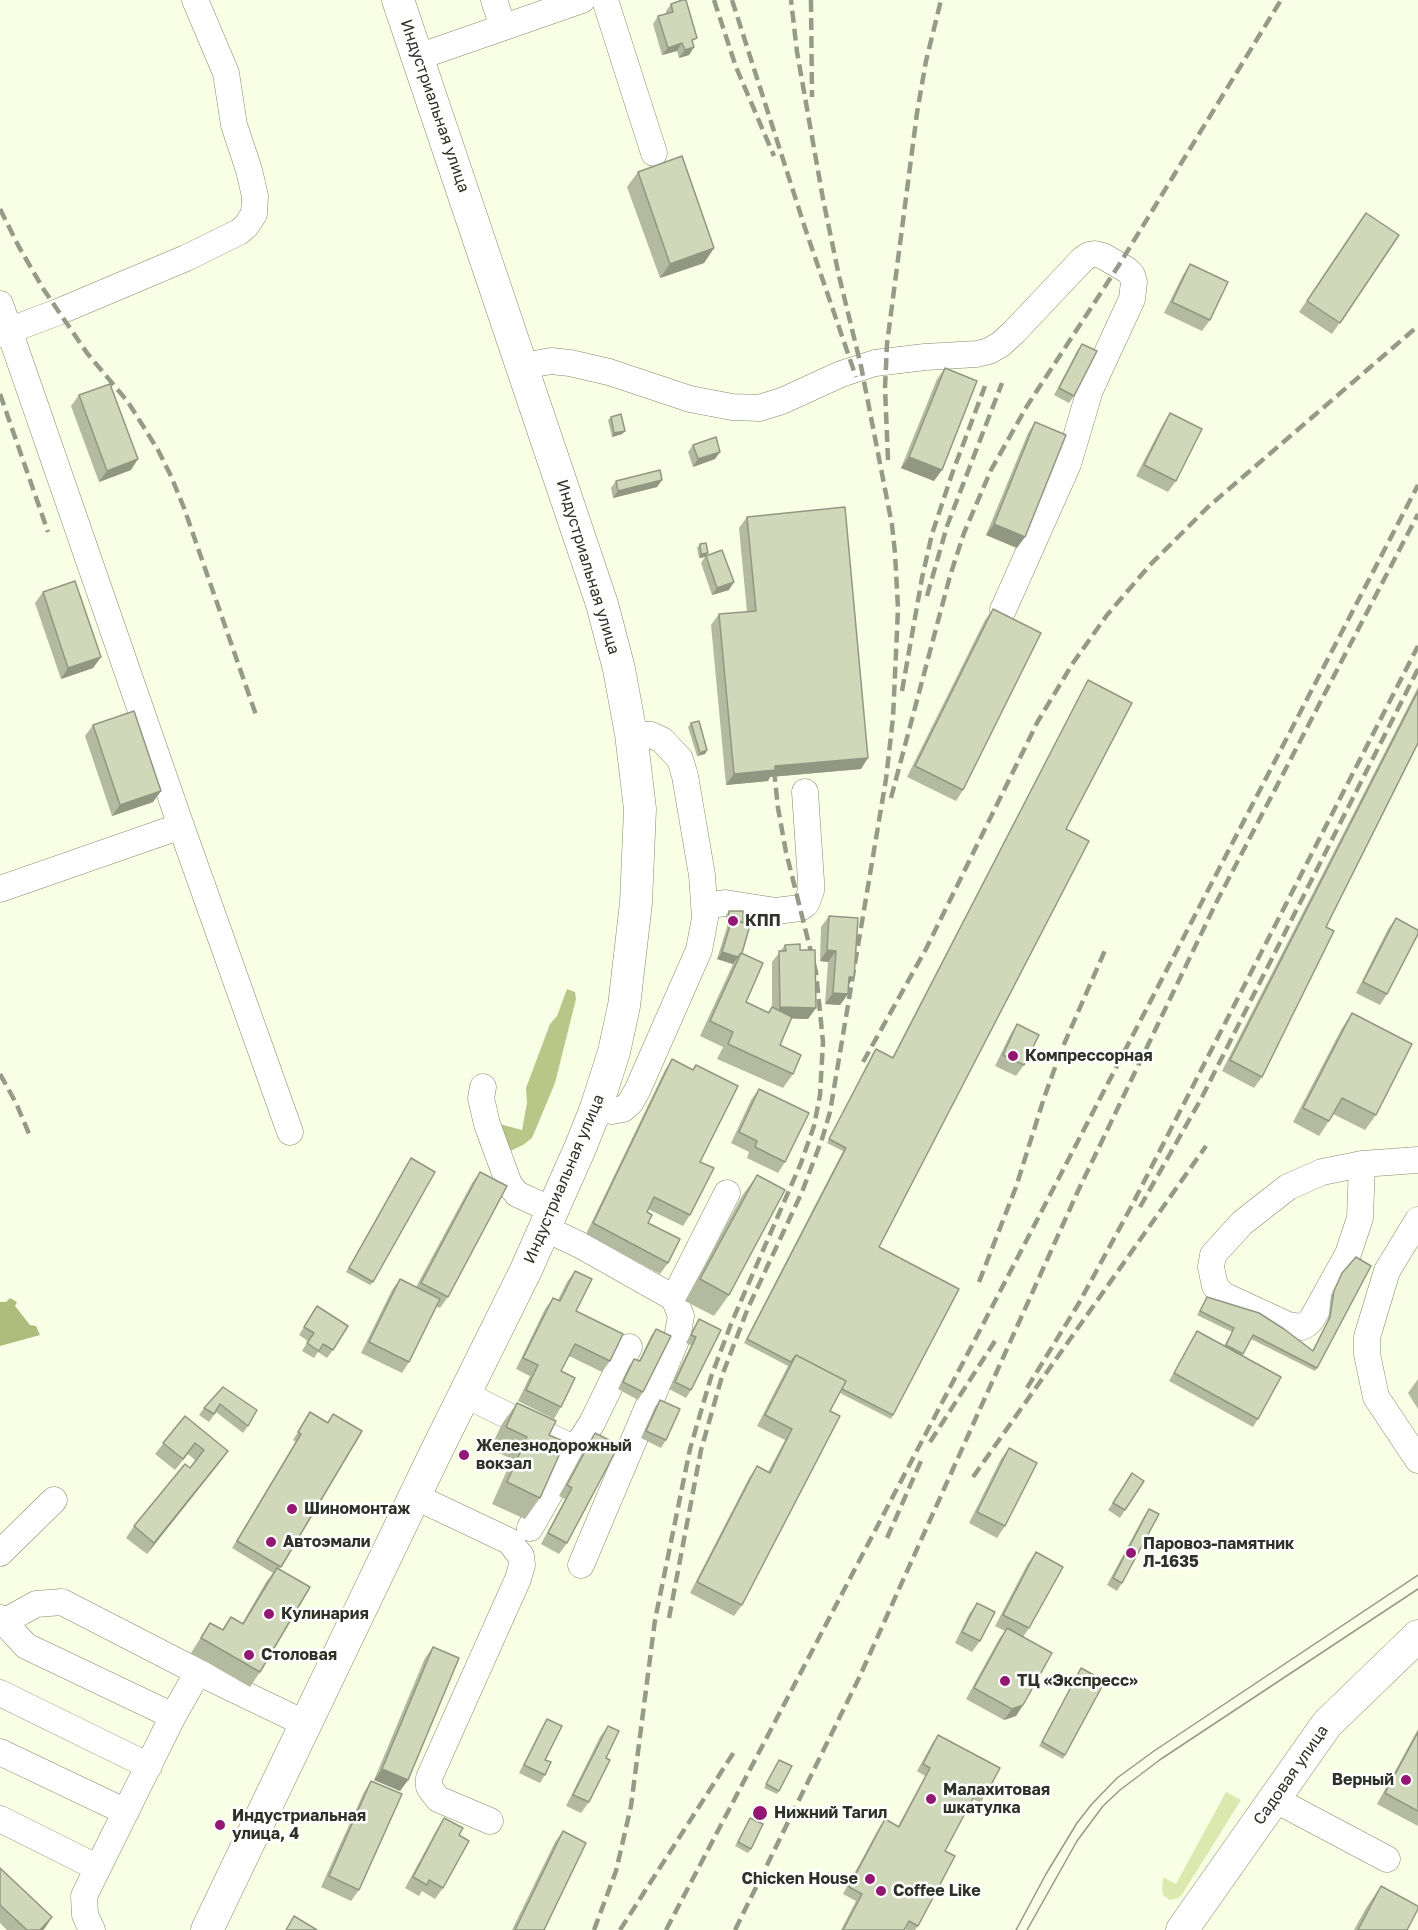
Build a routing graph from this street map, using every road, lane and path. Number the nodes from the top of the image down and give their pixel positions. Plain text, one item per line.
1 (195, 0) edge
2 (398, 0) edge
3 (494, 0) edge
4 (582, 0) edge
5 (605, 0) edge
6 (503, 27) junction
7 (418, 57) junction
8 (654, 153) dead end
9 (0, 304) edge
10 (5, 332) edge
11 (523, 366) junction
12 (1003, 610) dead end
13 (631, 734) junction
14 (805, 792) dead end
15 (181, 826) junction
16 (0, 889) edge
17 (705, 906) junction
18 (483, 1088) dead end
19 (596, 1107) junction
20 (290, 1132) dead end
21 (1418, 1161) edge
22 (1362, 1164) junction
23 (727, 1193) dead end
24 (548, 1219) junction
25 (1414, 1237) edge
26 (674, 1298) junction
27 (629, 1347) dead end
28 (464, 1394) junction
29 (575, 1449) junction
30 (1418, 1460) edge
31 (416, 1497) junction
32 (54, 1500) dead end
33 (530, 1528) dead end
34 (0, 1553) edge
35 (581, 1565) dead end
36 (1, 1621) edge
37 (1418, 1636) edge
38 (198, 1672) junction
39 (0, 1693) edge
40 (173, 1716) junction
41 (306, 1724) junction
42 (0, 1752) edge
43 (148, 1766) junction
44 (1274, 1799) junction
45 (126, 1812) junction
46 (0, 1819) edge
47 (490, 1821) dead end
48 (1387, 1859) dead end
49 (98, 1868) junction
50 (92, 1930) edge
51 (207, 1930) edge
52 (1182, 1930) edge

1 - 10 street
2 - 7 main road, Индустриальная улица
3 - 6 street
4 - 6 street
5 - 8 street
6 - 7 street
7 - 11 main road, Индустриальная улица
9 - 10 street
10 - 15 street
11 - 12 street
11 - 13 main road, Индустриальная улица
13 - 17 street
13 - 19 main road, Индустриальная улица
14 - 17 street
15 - 16 street
15 - 20 street
17 - 19 street
18 - 24 street
19 - 24 main road, Индустриальная улица
21 - 22 street
22 - 22 street
23 - 26 street
24 - 26 street
24 - 28 main road, Индустриальная улица
25 - 30 street
26 - 35 street
27 - 29 street
28 - 29 street
28 - 31 main road, Индустриальная улица
29 - 33 street
31 - 41 main road, Индустриальная улица
31 - 47 street
32 - 34 street
36 - 38 street
36 - 40 street
37 - 44 main road, Садовая улица
38 - 40 street
38 - 41 street
39 - 43 street
40 - 43 street
41 - 51 main road, Индустриальная улица
42 - 45 street
43 - 45 street
44 - 48 street
44 - 52 main road, Садовая улица
45 - 49 street
46 - 49 street
49 - 50 street

